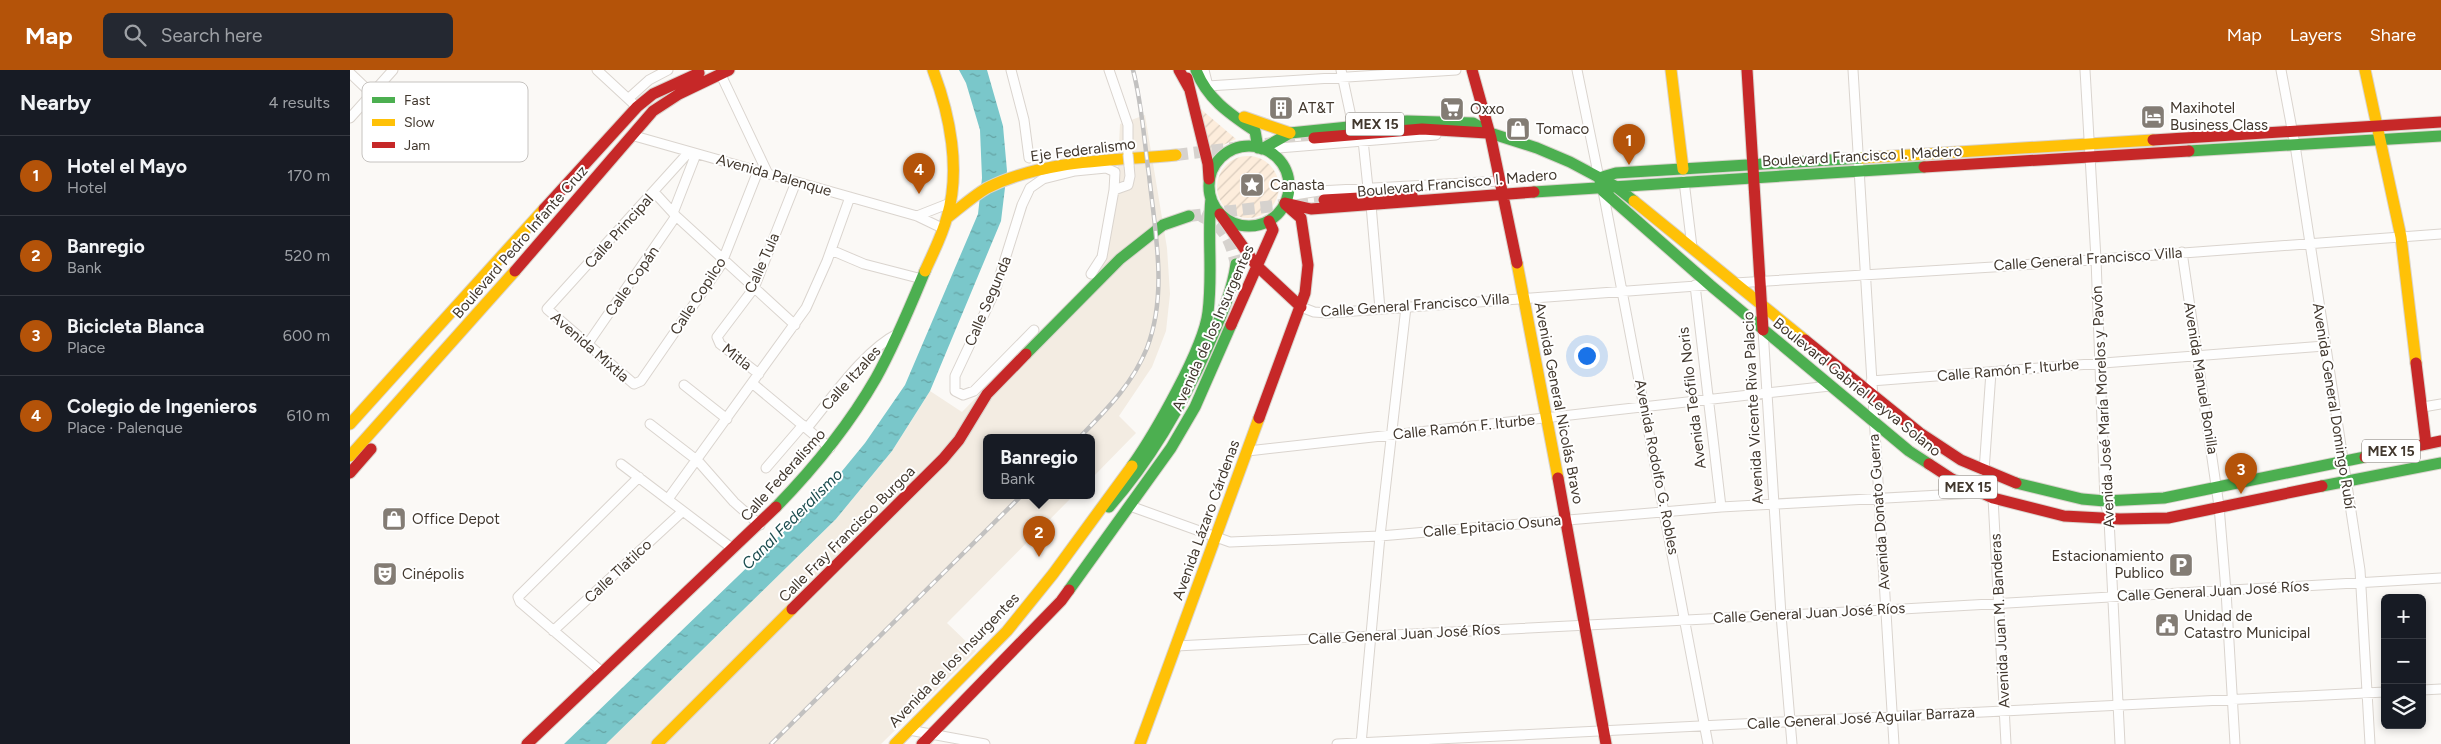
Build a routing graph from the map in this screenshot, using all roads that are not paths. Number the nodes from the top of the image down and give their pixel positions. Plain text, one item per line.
1 (394, 70) edge
2 (597, 70) edge
3 (668, 70) edge
4 (706, 70) edge
5 (933, 70) edge
6 (1011, 70) edge
7 (1109, 70) edge
8 (1179, 70) edge
9 (1185, 70) edge
10 (1196, 70) edge
11 (1204, 70) edge
12 (1456, 70) edge
13 (1472, 70) edge
14 (1576, 70) edge
15 (1670, 70) edge
16 (1747, 70) edge
17 (1853, 70) edge
18 (2085, 70) edge
19 (2281, 70) edge
20 (2365, 70) edge
21 (725, 72) edge
22 (350, 73) edge
23 (1342, 74) edge
24 (383, 82) edge
25 (362, 84) edge
26 (1189, 88) junction
27 (629, 98) junction
28 (362, 105) edge
29 (637, 107) junction
30 (1225, 110) junction
31 (350, 118) edge
32 (2441, 122) edge
33 (1353, 126) junction
34 (2378, 126) junction
35 (2293, 132) junction
36 (1490, 133) junction
37 (1290, 134) junction
38 (631, 135) junction
39 (2441, 136) edge
40 (1314, 138) tunnel mouth
41 (1363, 140) junction
42 (2381, 140) junction
43 (2090, 144) junction
44 (2296, 145) junction
45 (1260, 148) junction
46 (693, 153) junction
47 (1176, 155) tunnel mouth
48 (2091, 157) junction
49 (1029, 158) dead end
50 (1858, 158) junction
51 (1753, 165) junction
52 (1683, 169) junction
53 (758, 171) junction
54 (1859, 171) junction
55 (768, 174) junction
56 (1754, 177) junction
57 (1500, 180) junction
58 (1684, 181) junction
59 (796, 182) junction
60 (1209, 183) junction
61 (1601, 185) junction
62 (1615, 186) junction
63 (1368, 188) junction
64 (1114, 190) junction
65 (654, 192) junction
66 (1504, 194) junction
67 (850, 197) junction
68 (1211, 198) junction
69 (1324, 200) tunnel mouth
70 (1286, 201) junction
71 (1371, 206) junction
72 (1220, 214) junction
73 (675, 215) junction
74 (948, 215) junction
75 (917, 216) junction
76 (1189, 216) tunnel mouth
77 (1269, 221) junction
78 (2441, 234) edge
79 (2400, 237) junction
80 (2309, 243) junction
81 (1692, 247) junction
82 (831, 250) junction
83 (2182, 252) junction
84 (724, 259) junction
85 (2096, 259) junction
86 (1236, 264) tunnel mouth
87 (496, 265) junction
88 (1258, 267) junction
89 (1091, 274) dead end
90 (1865, 275) junction
91 (509, 277) junction
92 (922, 279) junction
93 (1760, 282) junction
94 (1735, 283) junction
95 (1710, 285) junction
96 (1695, 286) junction
97 (754, 288) junction
98 (1624, 291) junction
99 (1524, 298) junction
100 (1762, 303) junction
101 (1300, 307) junction
102 (1406, 307) junction
103 (547, 309) joint
104 (1380, 309) junction
105 (795, 325) junction
106 (1034, 330) dead end
107 (1763, 330) junction
108 (899, 333) junction
109 (717, 339) joint
110 (586, 345) junction
111 (2324, 346) junction
112 (2196, 355) junction
113 (2099, 363) junction
114 (1991, 372) junction
115 (759, 374) junction
116 (752, 383) junction
117 (634, 384) joint
118 (684, 385) dead end
119 (1830, 386) junction
120 (1871, 387) junction
121 (408, 392) junction
122 (1767, 394) junction
123 (1707, 401) junction
124 (2441, 404) edge
125 (2423, 407) junction
126 (1645, 408) junction
127 (1548, 418) junction
128 (727, 419) junction
129 (1873, 422) junction
130 (350, 424) edge
131 (650, 424) dead end
132 (805, 426) junction
133 (1390, 435) junction
134 (2441, 441) edge
135 (2426, 444) junction
136 (830, 448) junction
137 (1248, 451) junction
138 (350, 456) edge
139 (2342, 460) junction
140 (698, 461) junction
141 (2441, 463) edge
142 (621, 464) dead end
143 (766, 468) dead end
144 (1984, 471) junction
145 (350, 474) edge
146 (639, 477) junction
147 (2346, 480) junction
148 (2216, 486) junction
149 (1980, 493) junction
150 (1878, 498) junction
151 (1993, 498) junction
152 (668, 500) junction
153 (2105, 501) junction
154 (1774, 503) junction
155 (1130, 506) junction
156 (2219, 506) junction
157 (1721, 507) junction
158 (683, 511) junction
159 (1665, 511) junction
160 (2109, 519) junction
161 (1566, 520) junction
162 (760, 525) junction
163 (1380, 536) junction
164 (1215, 538) junction
165 (1074, 545) junction
166 (734, 549) junction
167 (2441, 578) edge
168 (2361, 583) junction
169 (2226, 591) junction
170 (2112, 597) junction
171 (1999, 603) junction
172 (1885, 610) junction
173 (1781, 615) junction
174 (1686, 619) junction
175 (1584, 625) junction
176 (553, 632) junction
177 (1371, 636) junction
178 (1176, 646) junction
179 (602, 672) junction
180 (2441, 689) edge
181 (2426, 690) edge
182 (2381, 692) edge
183 (2367, 693) junction
184 (2232, 699) junction
185 (2118, 705) junction
186 (2004, 711) junction
187 (1892, 716) junction
188 (1790, 721) junction
189 (1705, 726) junction
190 (909, 730) junction
191 (1604, 731) junction
192 (931, 735) junction
193 (1361, 743) edge
194 (527, 744) edge
195 (657, 744) edge
196 (894, 744) edge
197 (922, 744) edge
198 (985, 744) edge
199 (1140, 744) edge
200 (1337, 744) edge
201 (1606, 744) edge
202 (1708, 744) edge
203 (1792, 744) edge
204 (1894, 744) edge
205 (2006, 744) edge
206 (2120, 744) edge
207 (2234, 744) edge
208 (2370, 744) edge

1 - 24 street
2 - 27 street
3 - 27 street
4 - 29 main road, Boulevard Pedro Infante Cruz
5 - 74 main road, Calle Federalismo
6 - 49 street
7 - 64 street, bridge
8 - 26 main road
9 - 26 main road
10 - 30 main road
11 - 23 street
12 - 23 street
13 - 36 main road, Avenida General Nicolás Bravo
14 - 61 street, Avenida Rodolfo G. Robles
15 - 52 main road
16 - 51 main road, Avenida Vicente Riva Palacio
17 - 50 street, Avenida Donato Guerra
18 - 43 street, Avenida José María Morelos y Pavón
19 - 35 street, Avenida General Domingo Rubí
20 - 34 main road
21 - 38 main road, Boulevard Pedro Infante Cruz
21 - 55 street
22 - 25 street
23 - 33 street
26 - 60 main road
27 - 29 street
28 - 31 street
29 - 87 main road, Boulevard Pedro Infante Cruz
30 - 37 main road
30 - 45 main road
32 - 34 main road, Boulevard Francisco I. Madero
33 - 36 main road, Boulevard Gabriel Leyva Solano / MEX 15
33 - 37 main road, Boulevard Gabriel Leyva Solano / MEX 15
34 - 35 main road, Boulevard Francisco I. Madero
34 - 42 main road
35 - 43 main road, Boulevard Francisco I. Madero
35 - 44 street, Avenida General Domingo Rubí
36 - 40 main road
36 - 41 street, Boulevard Gabriel Leyva Solano
36 - 57 main road, Avenida General Nicolás Bravo
36 - 61 main road, Boulevard Gabriel Leyva Solano / MEX 15
37 - 45 main road, Boulevard Gabriel Leyva Solano / MEX 15
38 - 46 street, Avenida Palenque
38 - 91 main road, Boulevard Pedro Infante Cruz
39 - 42 main road, Boulevard Francisco I. Madero
41 - 45 street, Boulevard Gabriel Leyva Solano
41 - 63 street
42 - 44 main road, Boulevard Francisco I. Madero
42 - 79 main road
43 - 48 street, Avenida José María Morelos y Pavón
43 - 50 main road, Boulevard Francisco I. Madero
44 - 48 main road, Boulevard Francisco I. Madero
44 - 80 street, Avenida General Domingo Rubí
45 - 60 main road
45 - 70 main road
46 - 53 street, Avenida Palenque
46 - 65 street, Calle Principal
46 - 73 street, Calle Copán
47 - 74 main road, Eje Federalismo
48 - 54 main road, Boulevard Francisco I. Madero
48 - 85 street, Avenida José María Morelos y Pavón
50 - 51 main road, Boulevard Francisco I. Madero
50 - 54 street, Avenida Donato Guerra
51 - 52 main road, Boulevard Francisco I. Madero
51 - 56 main road, Avenida Vicente Riva Palacio
52 - 61 main road, Boulevard Francisco I. Madero
53 - 55 street, Avenida Palenque
53 - 84 street, Calle Copilco
54 - 56 main road, Boulevard Francisco I. Madero
54 - 90 street, Avenida Donato Guerra
55 - 59 street, Avenida Palenque
56 - 58 main road, Boulevard Francisco I. Madero
56 - 93 main road, Avenida Vicente Riva Palacio
57 - 63 street, Boulevard Francisco I. Madero
57 - 66 main road, Avenida General Nicolás Bravo
58 - 62 main road, Boulevard Francisco I. Madero
58 - 81 street
59 - 67 street, Avenida Palenque
59 - 97 street, Calle Tula
60 - 68 main road
61 - 62 main road, Boulevard Gabriel Leyva Solano / MEX 15
61 - 66 main road, Boulevard Francisco I. Madero
61 - 95 main road, Boulevard Gabriel Leyva Solano / MEX 15
61 - 98 street, Avenida Rodolfo G. Robles
62 - 81 main road, Boulevard Gabriel Leyva Solano / MEX 15
63 - 70 street, Boulevard Francisco I. Madero
64 - 89 street
64 - 106 street, Calle Segunda
65 - 73 street
65 - 103 street, Calle Principal
66 - 69 main road
66 - 71 main road, Boulevard Francisco I. Madero
66 - 99 main road, Avenida General Nicolás Bravo
67 - 75 street, Avenida Palenque
67 - 82 street
68 - 72 main road
68 - 165 main road, Avenida de los Insurgentes
70 - 71 main road, Boulevard Francisco I. Madero
70 - 77 main road
70 - 101 main road, Avenida Lázaro Cárdenas
71 - 104 street
72 - 77 main road
72 - 88 main road
73 - 84 street
73 - 110 street, Calle Copán
74 - 75 street
74 - 75 street, Avenida Palenque
74 - 92 main road, Calle Federalismo
76 - 195 main road, Calle Fray Francisco Burgoa
77 - 88 main road, Avenida de los Insurgentes
78 - 79 street, Calle General Francisco Villa
79 - 80 street, Calle General Francisco Villa
79 - 125 main road
80 - 83 street, Calle General Francisco Villa
80 - 111 street, Avenida General Domingo Rubí
81 - 94 main road, Boulevard Gabriel Leyva Solano / MEX 15
82 - 92 street
82 - 105 street
83 - 85 street, Calle General Francisco Villa
83 - 112 street, Avenida Manuel Bonilla
84 - 97 street
84 - 117 street, Calle Copilco
85 - 90 street, Calle General Francisco Villa
85 - 113 street, Avenida José María Morelos y Pavón
86 - 165 main road
87 - 91 main road
87 - 130 main road, Boulevard Pedro Infante Cruz
88 - 101 main road
88 - 155 main road, Avenida de los Insurgentes
90 - 93 street, Calle General Francisco Villa
90 - 120 street, Avenida Donato Guerra
91 - 121 main road, Boulevard Pedro Infante Cruz
92 - 108 main road, Calle Federalismo
93 - 94 street, Calle General Francisco Villa
93 - 100 main road, Avenida Vicente Riva Palacio
94 - 100 main road, Boulevard Gabriel Leyva Solano / MEX 15
95 - 96 street, Calle General Francisco Villa
95 - 107 main road, Boulevard Gabriel Leyva Solano / MEX 15
96 - 98 street, Calle General Francisco Villa
96 - 123 street, Avenida Teófilo Noris
97 - 105 street
97 - 109 street, Calle Tula
98 - 99 street, Calle General Francisco Villa
98 - 126 street, Avenida Rodolfo G. Robles
99 - 102 street, Calle General Francisco Villa
99 - 127 main road, Avenida General Nicolás Bravo
100 - 107 main road, Avenida Vicente Riva Palacio
100 - 120 main road, Boulevard Gabriel Leyva Solano / MEX 15
101 - 104 street, Calle General Francisco Villa
101 - 137 main road, Avenida Lázaro Cárdenas
102 - 104 street, Calle General Francisco Villa
102 - 133 street
103 - 110 street, Avenida Mixtla
105 - 115 street
107 - 119 main road, Boulevard Gabriel Leyva Solano / MEX 15
107 - 122 street, Avenida Vicente Riva Palacio
108 - 132 street, Calle Itzales
108 - 136 main road, Calle Federalismo
109 - 115 street, Mitla
110 - 117 street, Avenida Mixtla
111 - 112 street, Calle Ramón F. Iturbe
111 - 139 street, Avenida General Domingo Rubí
112 - 113 street, Calle Ramón F. Iturbe
112 - 148 street, Avenida Manuel Bonilla
113 - 114 street, Calle Ramón F. Iturbe
113 - 153 street, Avenida José María Morelos y Pavón
114 - 120 street, Calle Ramón F. Iturbe
114 - 144 street
115 - 116 street
116 - 128 street
116 - 132 street
118 - 128 street
119 - 122 street, Calle Ramón F. Iturbe
119 - 129 main road, Boulevard Gabriel Leyva Solano / MEX 15
120 - 129 street, Avenida Donato Guerra
120 - 144 main road, Boulevard Gabriel Leyva Solano / MEX 15
121 - 138 main road, Boulevard Pedro Infante Cruz
121 - 145 main road
122 - 123 street, Calle Ramón F. Iturbe
122 - 154 street, Avenida Vicente Riva Palacio
123 - 126 street, Calle Ramón F. Iturbe
123 - 157 street, Avenida Teófilo Noris
124 - 125 street
125 - 135 main road
126 - 127 street, Calle Ramón F. Iturbe
126 - 159 street, Avenida Rodolfo G. Robles
127 - 133 street, Calle Ramón F. Iturbe
127 - 161 main road, Avenida General Nicolás Bravo
128 - 140 street
129 - 149 main road, Boulevard Gabriel Leyva Solano / MEX 15
129 - 150 street, Avenida Donato Guerra
131 - 140 street
132 - 136 street
132 - 143 street, Calle Itzales
133 - 137 street, Calle Ramón F. Iturbe
133 - 163 street
134 - 135 main road, Boulevard Gabriel Leyva Solano / MEX 15
135 - 139 main road, Boulevard Gabriel Leyva Solano / MEX 15
136 - 162 main road, Calle Federalismo
137 - 164 main road, Avenida Lázaro Cárdenas
139 - 147 street, Avenida General Domingo Rubí
139 - 148 main road, Boulevard Gabriel Leyva Solano / MEX 15
140 - 152 street
140 - 162 street
141 - 147 main road, Boulevard Gabriel Leyva Solano / MEX 15
142 - 146 street
144 - 153 main road, Boulevard Gabriel Leyva Solano / MEX 15
146 - 152 street
146 - 176 street
147 - 156 main road, Boulevard Gabriel Leyva Solano / MEX 15
147 - 168 street, Avenida General Domingo Rubí
148 - 153 main road, Boulevard Gabriel Leyva Solano / MEX 15
148 - 156 street, Avenida Manuel Bonilla
149 - 150 street, Calle Epitacio Osuna
149 - 151 main road, Boulevard Gabriel Leyva Solano / MEX 15
150 - 154 street, Calle Epitacio Osuna
150 - 172 street, Avenida Donato Guerra
151 - 160 main road, Boulevard Gabriel Leyva Solano / MEX 15
151 - 171 street, Avenida Juan M. Banderas
152 - 158 street
153 - 160 street, Avenida José María Morelos y Pavón
154 - 157 street, Calle Epitacio Osuna
154 - 173 street, Avenida Vicente Riva Palacio
155 - 164 street, Calle Epitacio Osuna
155 - 192 main road, Avenida de los Insurgentes
156 - 160 main road, Boulevard Gabriel Leyva Solano / MEX 15
156 - 169 street, Avenida Manuel Bonilla
157 - 159 street, Calle Epitacio Osuna
158 - 166 street
158 - 176 street, Calle Tlatilco
159 - 161 street, Calle Epitacio Osuna
159 - 174 street, Avenida Rodolfo G. Robles
160 - 170 street, Avenida José María Morelos y Pavón
161 - 163 street, Calle Epitacio Osuna
161 - 175 main road, Avenida General Nicolás Bravo
162 - 166 main road, Calle Federalismo
163 - 164 street, Calle Epitacio Osuna
163 - 177 street
164 - 178 main road, Avenida Lázaro Cárdenas
165 - 190 main road, Avenida de los Insurgentes
166 - 179 main road, Calle Federalismo
167 - 168 street, Calle General Juan José Ríos
168 - 169 street, Calle General Juan José Ríos
168 - 183 street, Avenida General Domingo Rubí
169 - 170 street, Calle General Juan José Ríos
169 - 184 street, Avenida Manuel Bonilla
170 - 171 street, Calle General Juan José Ríos
170 - 185 street, Avenida José María Morelos y Pavón
171 - 172 street, Calle General Juan José Ríos
171 - 186 street, Avenida Juan M. Banderas
172 - 173 street, Calle General Juan José Ríos
172 - 187 street, Avenida Donato Guerra
173 - 174 street, Calle General Juan José Ríos
173 - 188 street, Avenida Vicente Riva Palacio
174 - 175 street, Calle General Juan José Ríos
174 - 189 street, Avenida Rodolfo G. Robles
175 - 177 street, Calle General Juan José Ríos
175 - 191 main road, Avenida General Nicolás Bravo
176 - 179 street
177 - 178 street, Calle General Juan José Ríos
177 - 193 street
178 - 199 main road, Avenida Lázaro Cárdenas
179 - 194 main road, Calle Federalismo
180 - 181 street
182 - 183 street, Calle General José Aguilar Barraza
183 - 184 street, Calle General José Aguilar Barraza
183 - 208 street, Avenida General Domingo Rubí
184 - 185 street, Calle General José Aguilar Barraza
184 - 207 street, Avenida Manuel Bonilla
185 - 186 street, Calle General José Aguilar Barraza
185 - 206 street, Avenida José María Morelos y Pavón
186 - 187 street, Calle General José Aguilar Barraza
186 - 205 street, Avenida Juan M. Banderas
187 - 188 street, Calle General José Aguilar Barraza
187 - 204 street, Avenida Donato Guerra
188 - 189 street, Calle General José Aguilar Barraza
188 - 203 street, Avenida Vicente Riva Palacio
189 - 191 street, Calle General José Aguilar Barraza
189 - 202 street, Avenida Rodolfo G. Robles
190 - 192 street
190 - 196 main road, Avenida de los Insurgentes
191 - 193 street, Calle General José Aguilar Barraza
191 - 201 main road, Avenida General Nicolás Bravo
192 - 197 main road, Avenida de los Insurgentes
192 - 198 street
193 - 200 street, Calle General José Aguilar Barraza

